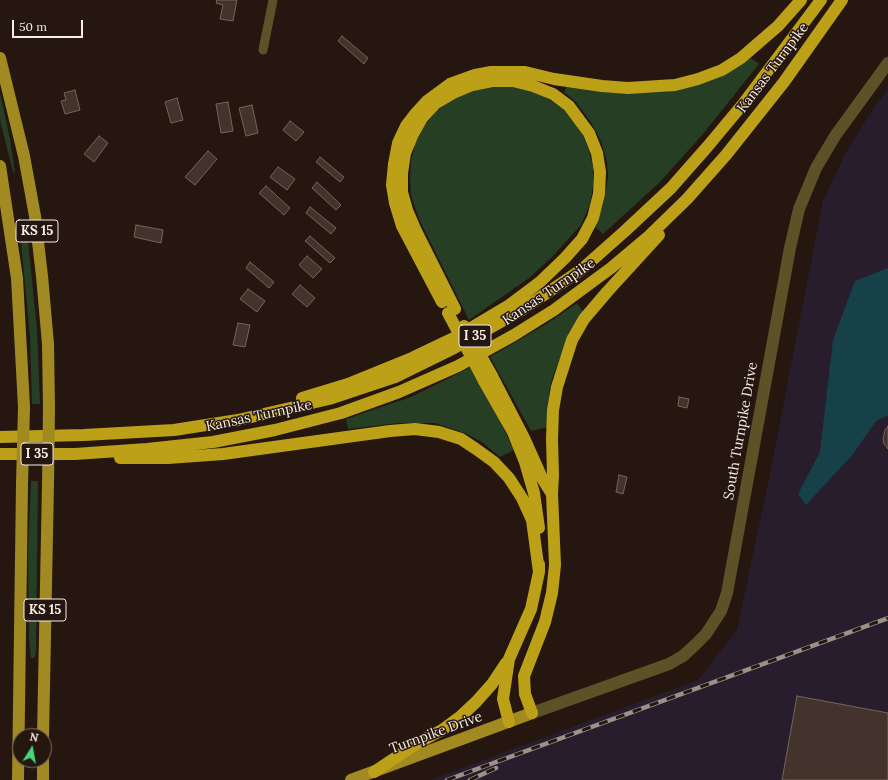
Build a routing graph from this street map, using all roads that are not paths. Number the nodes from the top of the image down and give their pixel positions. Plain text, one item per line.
1 (273, 0) edge
2 (801, 0) edge
3 (821, 0) edge
4 (842, 0) edge
5 (263, 50) dead end
6 (0, 58) edge
7 (888, 63) edge
8 (726, 155) junction
9 (0, 166) edge
10 (452, 311) junction
11 (488, 378) junction
12 (238, 420) junction
13 (0, 437) edge
14 (0, 454) edge
15 (75, 454) junction
16 (552, 494) junction
17 (539, 572) junction
18 (509, 659) junction
19 (532, 713) junction
20 (509, 722) junction
21 (44, 728) edge
22 (43, 768) edge
23 (374, 772) junction
24 (18, 780) edge
25 (43, 780) edge
26 (351, 780) edge

1 - 5 street
2 - 10 highway
3 - 12 highway, Kansas Turnpike / I 35
4 - 8 highway, Kansas Turnpike / I 35
6 - 21 main road, KS 15, bridge
7 - 19 street, South Turnpike Drive
8 - 15 highway, Kansas Turnpike / I 35
8 - 16 highway
9 - 24 main road, KS 15, bridge
10 - 11 highway, bridge
10 - 12 highway
11 - 16 highway
11 - 17 highway
12 - 13 highway, Kansas Turnpike / I 35
14 - 15 highway, Kansas Turnpike / I 35
15 - 17 highway
16 - 19 highway
17 - 18 highway
18 - 20 highway
18 - 23 highway
19 - 20 main road, Turnpike Drive
20 - 23 main road, Turnpike Drive
22 - 25 main road
23 - 26 main road, Turnpike Drive

